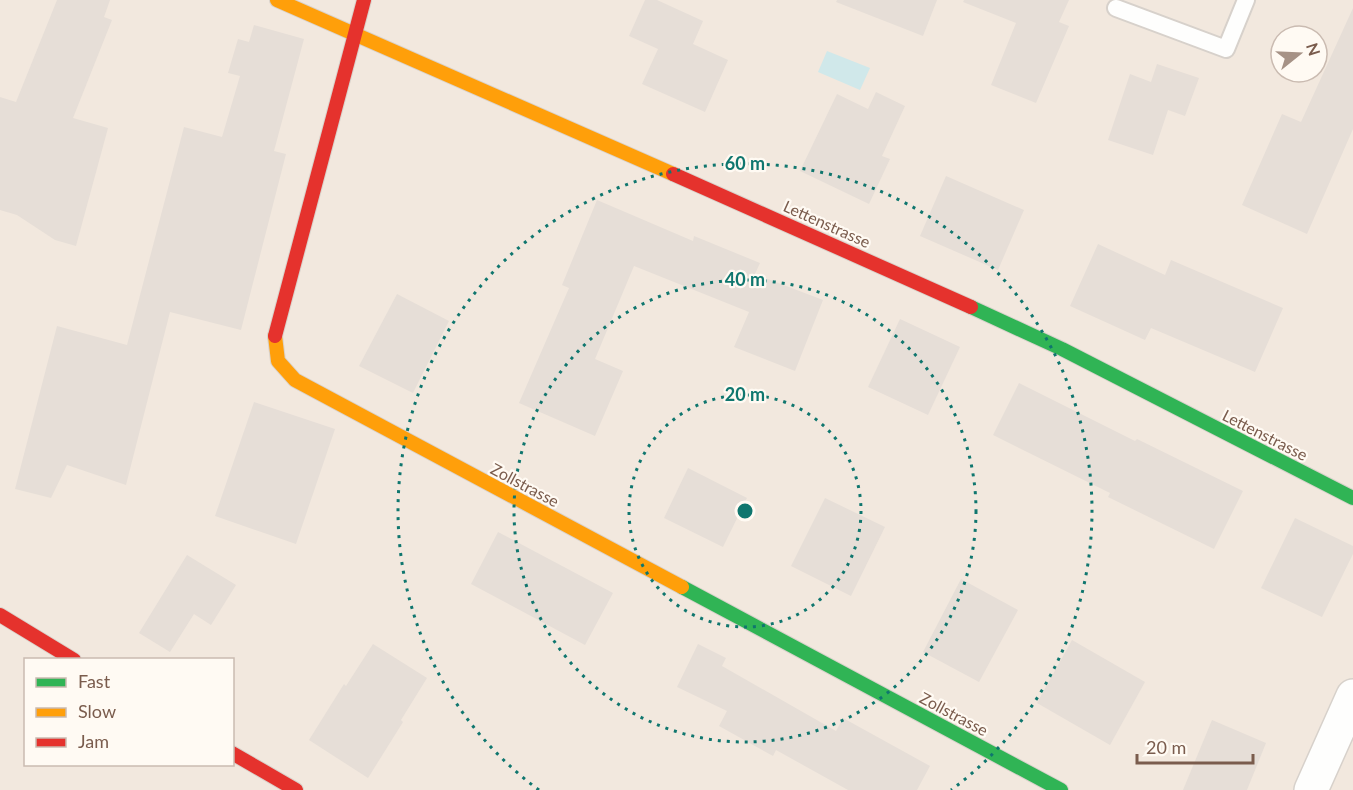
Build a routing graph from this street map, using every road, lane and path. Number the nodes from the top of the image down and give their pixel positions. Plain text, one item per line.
1 (277, 0) edge
2 (364, 0) edge
3 (1246, 0) edge
4 (1116, 8) dead end
5 (355, 33) junction
6 (1353, 498) edge
7 (0, 615) edge
8 (71, 658) edge
9 (1353, 696) edge
10 (234, 754) edge
11 (296, 790) edge
12 (1061, 790) edge
13 (1311, 790) edge

1 - 5 street, Lettenstrasse
2 - 5 street, Zollstrasse
3 - 4 lane
5 - 6 street, Lettenstrasse
5 - 12 street, Zollstrasse
7 - 8 street
9 - 13 street
10 - 11 street

